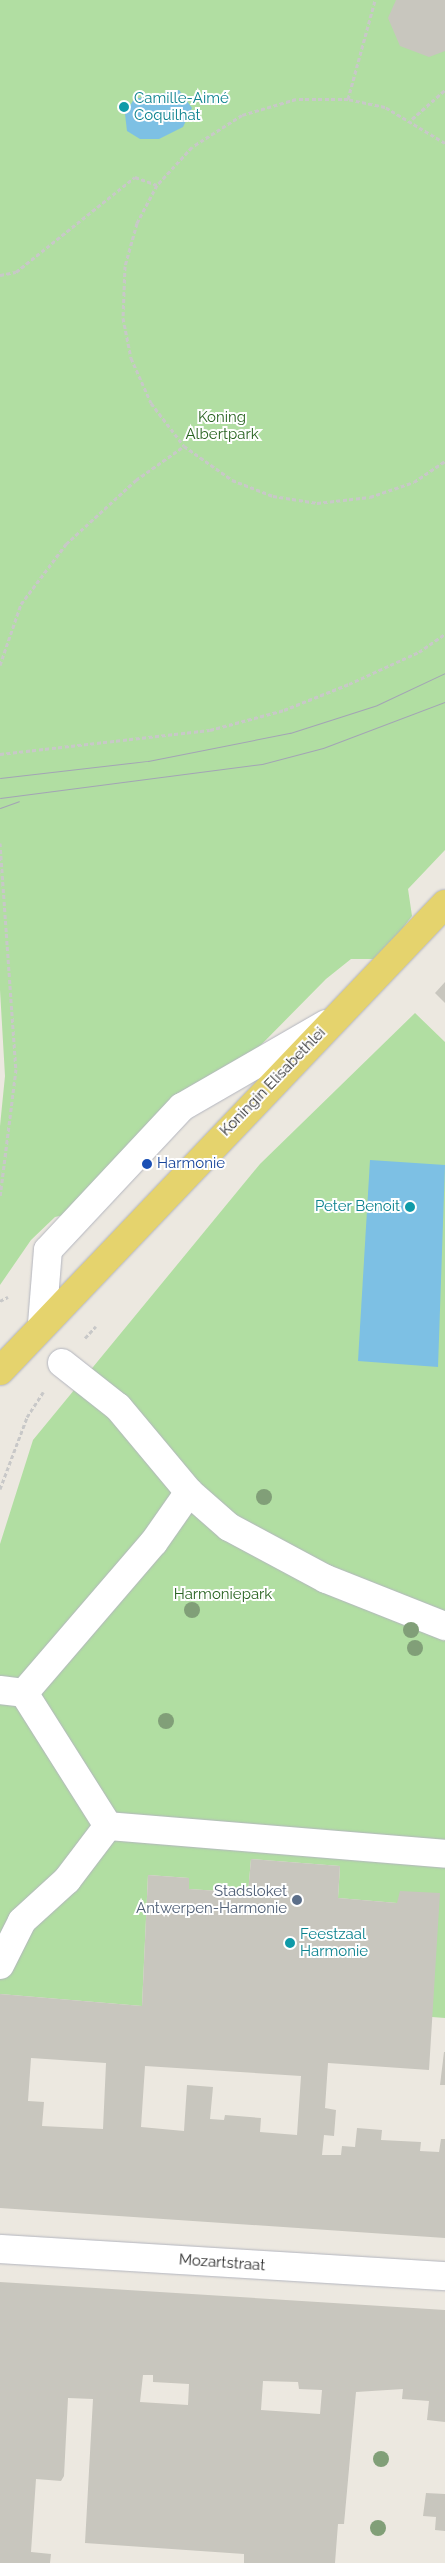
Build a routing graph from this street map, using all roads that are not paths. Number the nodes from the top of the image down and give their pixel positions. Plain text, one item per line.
1 (445, 904) edge
2 (334, 1020) junction
3 (42, 1324) junction
4 (62, 1363) road end
5 (0, 1371) edge
6 (189, 1492) junction
7 (445, 1626) edge
8 (12, 1692) edge
9 (108, 1826) junction
10 (445, 1854) edge
11 (0, 1965) edge
12 (0, 2249) edge
13 (445, 2276) edge

1 - 2 main road, Koningin Elisabethlei
2 - 3 main road, Koningin Elisabethlei
2 - 3 street
3 - 5 main road, Koningin Elisabethlei
4 - 6 street
6 - 7 street
6 - 8 street
8 - 9 street
9 - 10 street
9 - 11 street
12 - 13 street, Mozartstraat

